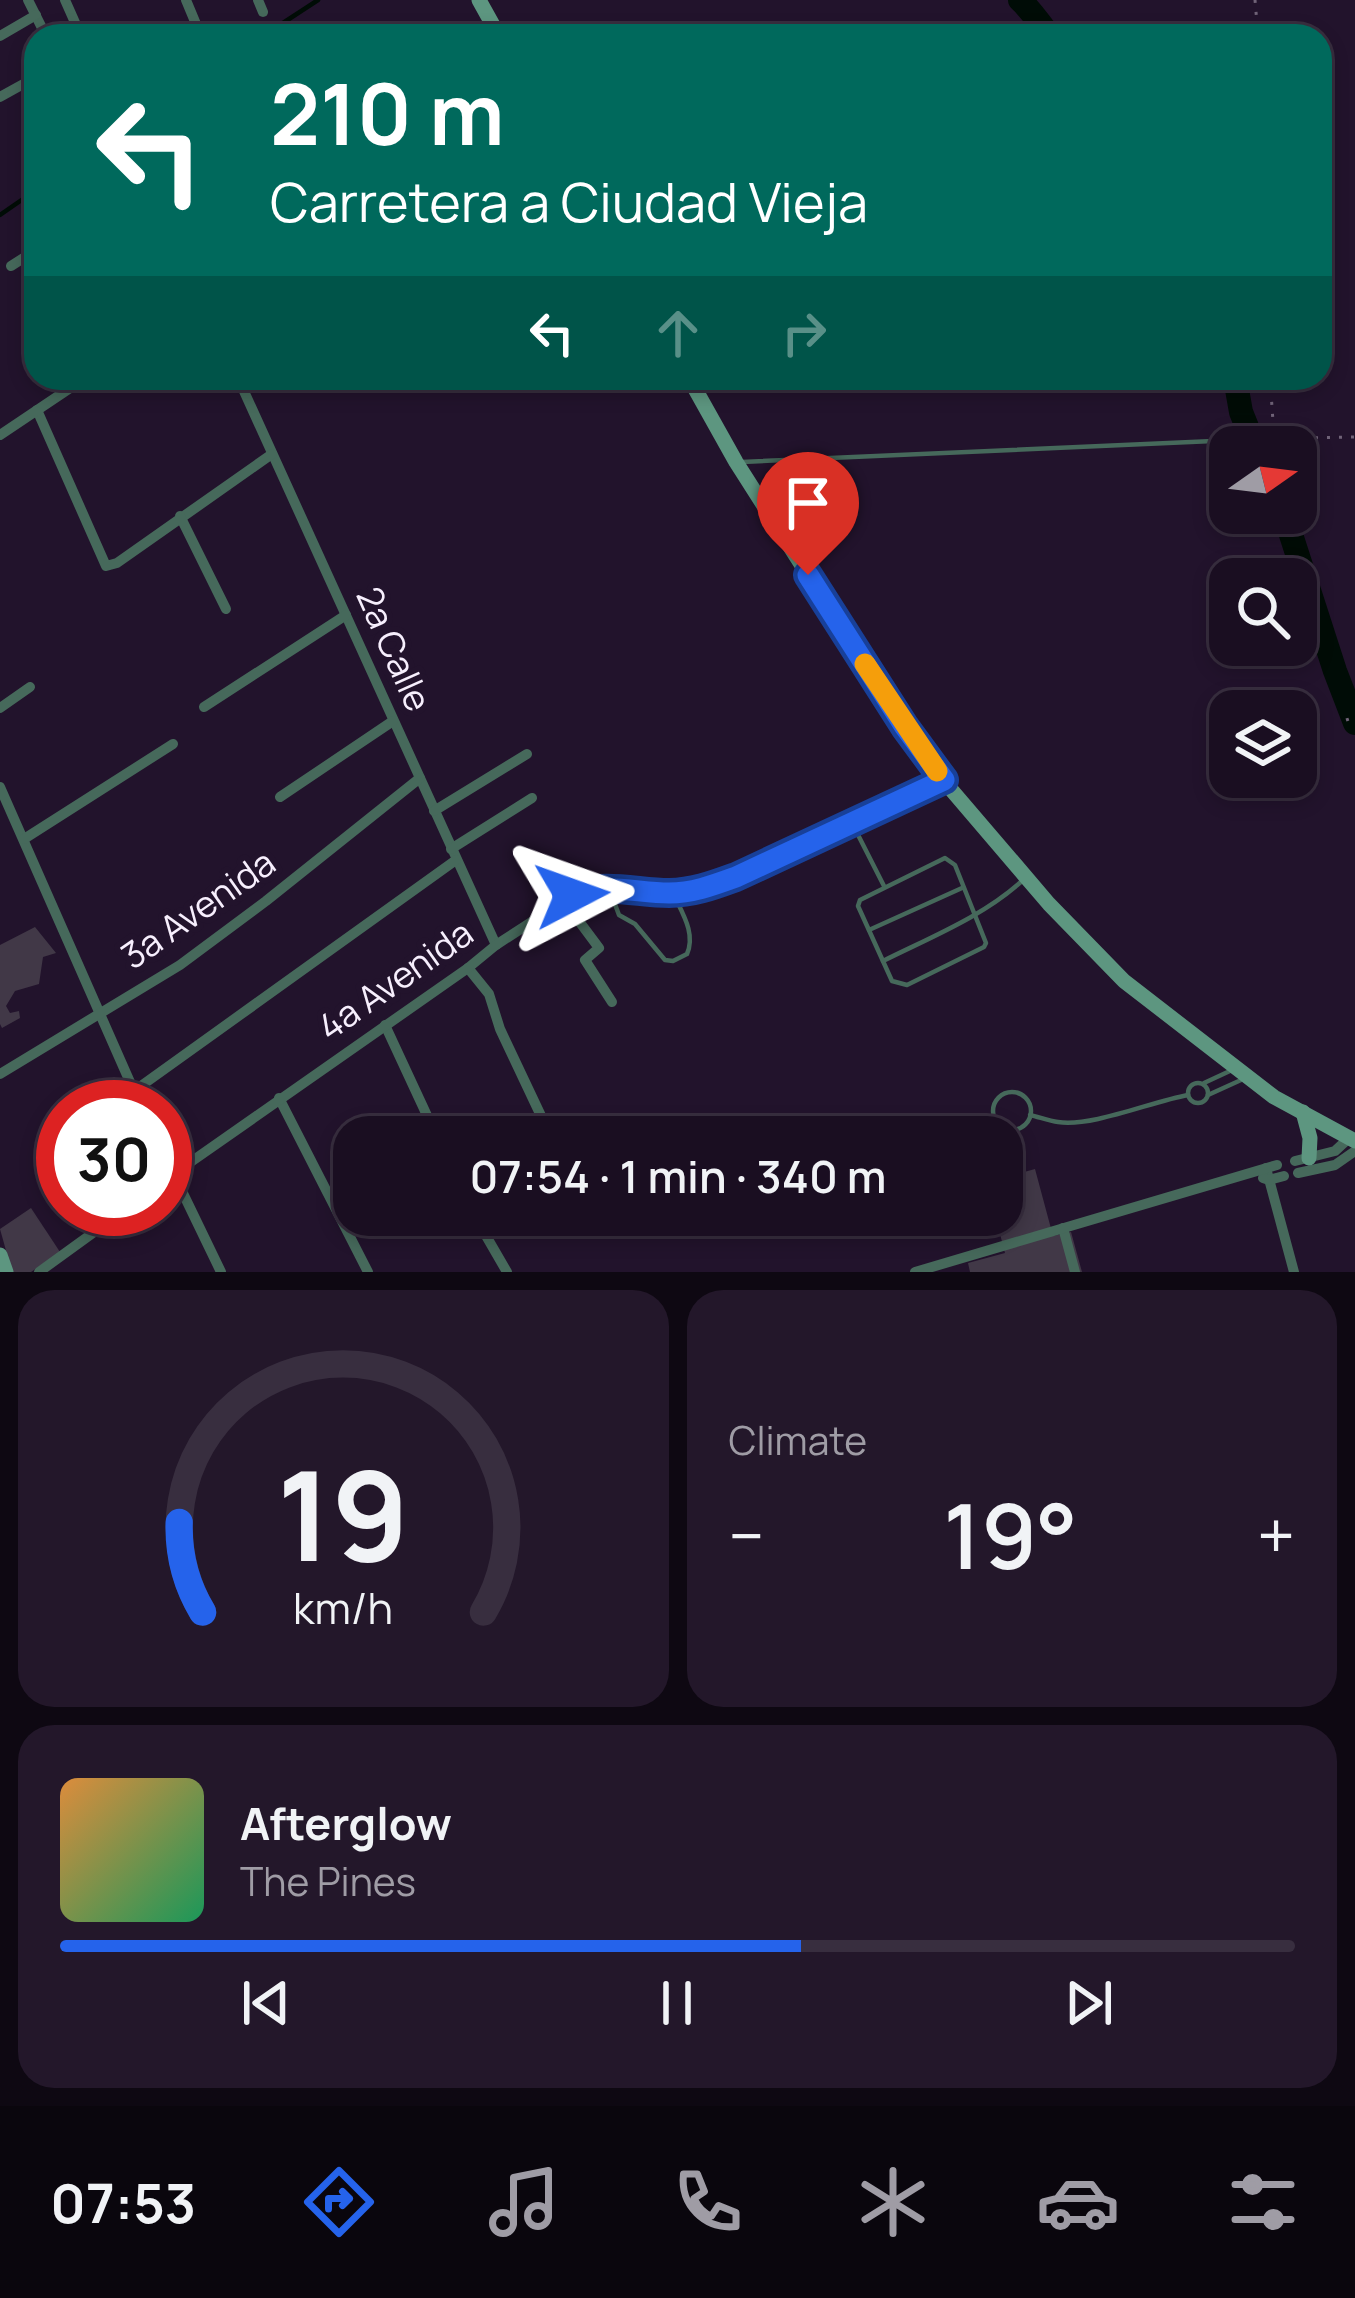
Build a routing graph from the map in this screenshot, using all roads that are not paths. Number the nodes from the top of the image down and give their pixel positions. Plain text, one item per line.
1 (28, 0) edge
2 (36, 15) junction
3 (40, 24) edge
4 (0, 36) edge
5 (24, 257) edge
6 (10, 266) dead end
7 (67, 390) edge
8 (243, 390) edge
9 (696, 390) edge
10 (37, 410) junction
11 (0, 435) edge
12 (1209, 441) edge
13 (272, 454) junction
14 (736, 462) junction
15 (180, 516) junction
16 (226, 609) dead end
17 (346, 615) junction
18 (30, 688) dead end
19 (0, 707) edge
20 (204, 707) dead end
21 (394, 721) junction
22 (173, 744) dead end
23 (527, 754) dead end
24 (420, 778) junction
25 (944, 780) junction
26 (0, 787) edge
27 (280, 797) dead end
28 (532, 798) dead end
29 (434, 811) junction
30 (852, 822) junction
31 (24, 838) junction
32 (453, 855) junction
33 (1026, 878) junction
34 (884, 886) junction
35 (964, 887) junction
36 (609, 888) junction
37 (674, 893) junction
38 (564, 901) junction
39 (976, 914) junction
40 (869, 930) junction
41 (496, 945) junction
42 (883, 961) junction
43 (468, 968) junction
44 (611, 1002) dead end
45 (100, 1012) junction
46 (385, 1025) junction
47 (1243, 1072) junction
48 (0, 1075) edge
49 (129, 1080) edge
50 (149, 1080) edge
51 (1202, 1084) junction
52 (1188, 1095) junction
53 (1208, 1095) junction
54 (279, 1098) junction
55 (1303, 1112) junction
56 (1030, 1115) junction
57 (427, 1116) edge
58 (541, 1116) edge
59 (1353, 1143) edge
60 (192, 1160) edge
61 (1311, 1164) joint
62 (192, 1219) edge
63 (1063, 1228) junction
64 (88, 1236) edge
65 (486, 1236) edge
66 (0, 1255) edge
67 (962, 1258) junction
68 (6, 1272) edge
69 (39, 1272) edge
70 (221, 1272) edge
71 (368, 1272) edge
72 (507, 1272) edge
73 (915, 1272) edge
74 (966, 1272) edge
75 (1075, 1272) edge
76 (1294, 1272) edge

1 - 2 street
2 - 3 street
2 - 4 street
5 - 6 street
7 - 10 street
8 - 13 street, 2a Calle
9 - 14 main road
10 - 11 street
10 - 15 street
12 - 14 lane
13 - 15 street
13 - 17 street, 2a Calle
14 - 25 main road
15 - 16 street
17 - 20 street
17 - 21 street, 2a Calle
18 - 19 street
21 - 24 street, 2a Calle
21 - 27 street
22 - 31 street
23 - 29 street
24 - 29 street, 2a Calle
24 - 45 street, 3a Avenida
25 - 30 street, 4a Avenida
25 - 33 main road
26 - 31 street
28 - 32 street
29 - 32 street, 2a Calle
30 - 34 lane
30 - 37 street, 4a Avenida
31 - 45 street
32 - 41 street, 2a Calle
32 - 50 street
33 - 39 lane
33 - 47 main road
34 - 35 lane
34 - 40 lane
35 - 39 lane
35 - 40 lane
36 - 37 street, 4a Avenida
36 - 37 lane
36 - 38 street, 4a Avenida
38 - 41 street, 4a Avenida
38 - 44 street
39 - 42 lane
39 - 42 lane
40 - 42 lane
41 - 43 street, 4a Avenida
43 - 46 street, 4a Avenida
43 - 58 street
45 - 48 street, 3a Avenida
45 - 49 street
46 - 54 street, 4a Avenida
46 - 57 street
47 - 51 lane
47 - 53 lane
47 - 55 main road
51 - 52 lane
51 - 53 lane
52 - 53 lane
52 - 56 lane
54 - 60 street, 4a Avenida
54 - 71 street
55 - 59 main road
55 - 61 main road
56 - 56 lane
59 - 61 street
62 - 70 street
63 - 67 street
63 - 75 street
63 - 76 street
64 - 69 street
65 - 72 street
66 - 68 main road
67 - 73 street
67 - 74 street

